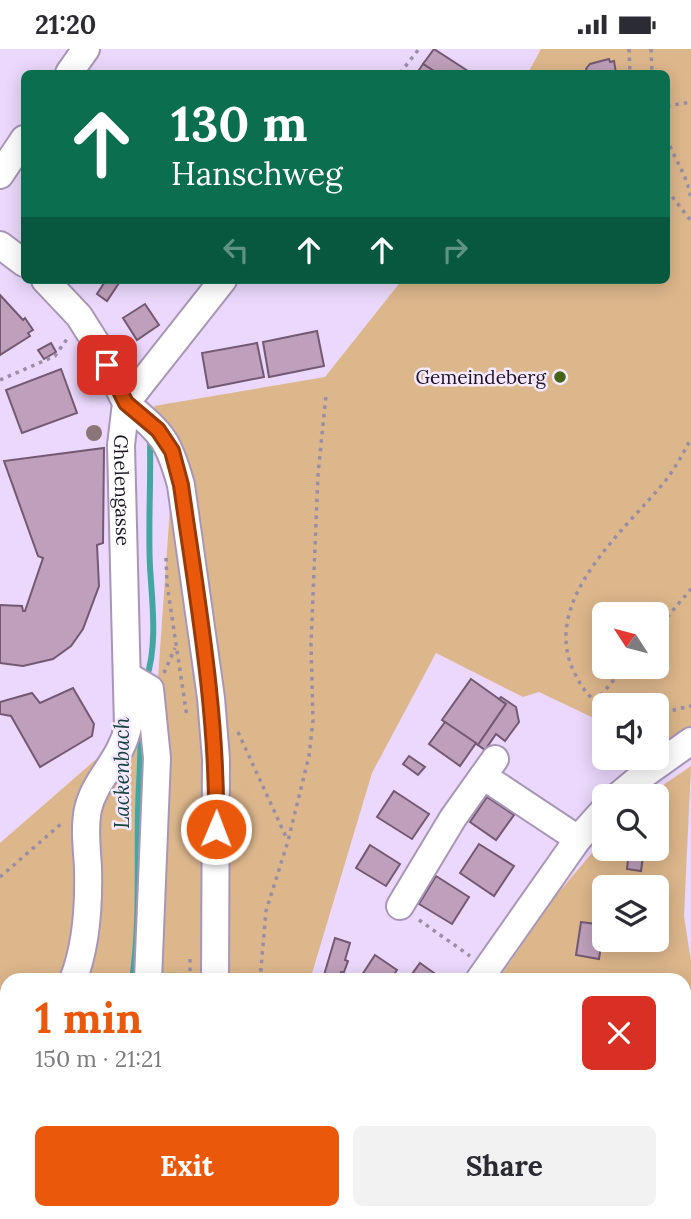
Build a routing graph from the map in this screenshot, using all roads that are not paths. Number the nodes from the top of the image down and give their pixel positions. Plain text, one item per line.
1 (86, 49) edge
2 (71, 70) edge
3 (21, 144) edge
4 (0, 175) edge
5 (0, 245) edge
6 (21, 261) edge
7 (49, 284) edge
8 (221, 284) edge
9 (143, 417) junction
10 (139, 682) junction
11 (691, 741) edge
12 (632, 784) edge
13 (592, 823) edge
14 (578, 839) junction
15 (400, 906) road end
16 (475, 968) edge
17 (75, 973) edge
18 (148, 973) edge
19 (215, 973) edge

1 - 2 street
3 - 4 street
5 - 6 street
7 - 9 street
8 - 9 street
9 - 10 street, Ghelengasse
9 - 19 street
10 - 17 street, Ghelengasse
10 - 18 street
11 - 12 street
13 - 14 street
14 - 15 street
14 - 16 street

